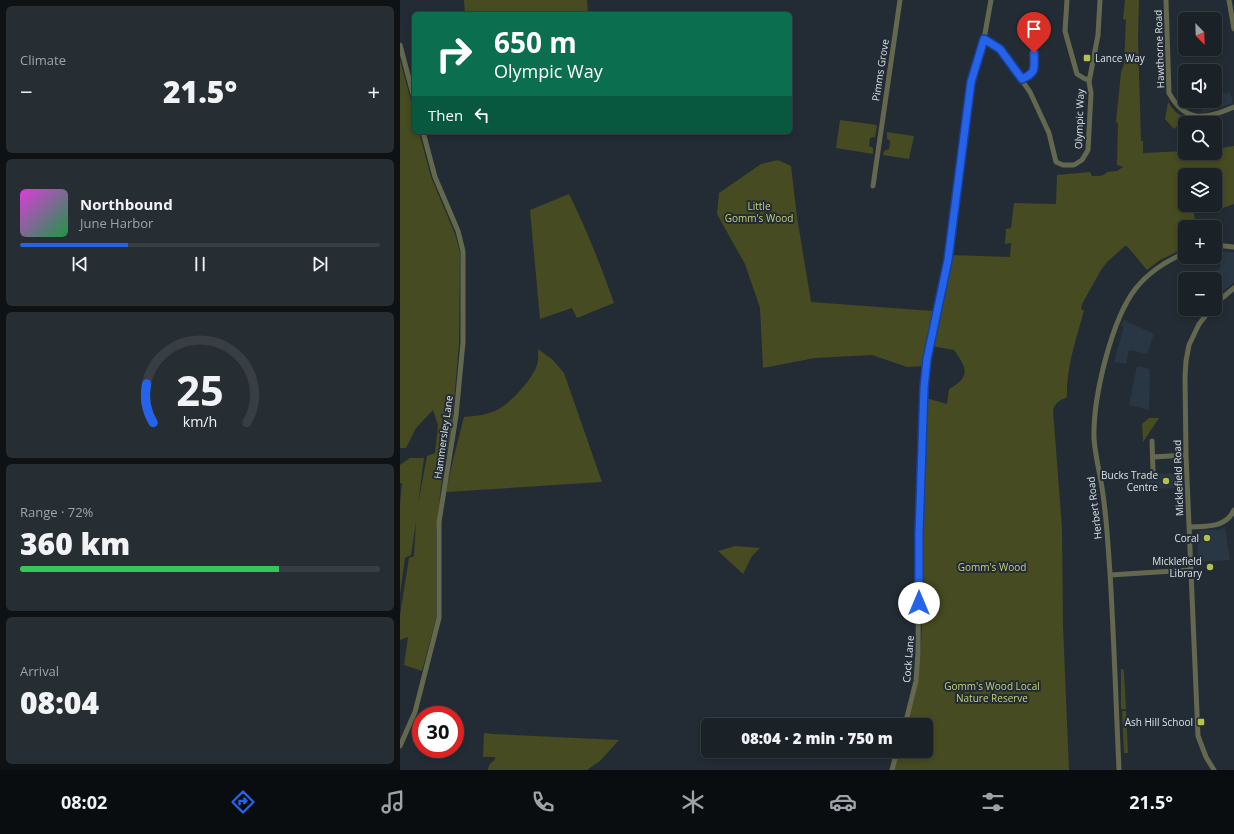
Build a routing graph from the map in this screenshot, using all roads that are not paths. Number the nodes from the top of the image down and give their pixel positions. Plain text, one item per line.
1 (900, 0) edge
2 (991, 0) edge
3 (1067, 0) edge
4 (1100, 0) edge
5 (1166, 0) edge
6 (1229, 0) edge
7 (1234, 29) edge
8 (984, 39) junction
9 (400, 45) edge
10 (1034, 53) dead end
11 (1022, 79) junction
12 (1089, 79) junction
13 (412, 90) edge
14 (1234, 107) edge
15 (424, 134) edge
16 (873, 186) dead end
17 (1222, 246) edge
18 (1234, 247) edge
19 (1178, 256) edge
20 (1234, 288) edge
21 (1222, 298) edge
22 (1205, 316) edge
23 (1152, 441) dead end
24 (1186, 455) junction
25 (1153, 457) junction
26 (1153, 472) dead end
27 (1234, 510) edge
28 (1189, 527) junction
29 (1190, 570) junction
30 (1110, 575) junction
31 (907, 718) edge
32 (400, 746) edge
33 (895, 758) edge
34 (892, 770) edge
35 (1119, 770) edge
36 (1214, 770) edge

1 - 16 street, Pimms Grove
2 - 8 street, Cock Lane
3 - 12 street
4 - 12 street, Olympic Way
5 - 14 street, Hawthorne Road
6 - 7 street
8 - 11 street, Olympic Way
8 - 31 street, Cock Lane
9 - 13 street
10 - 11 street
11 - 12 street, Olympic Way
15 - 32 street, Hammersley Lane
17 - 18 street
19 - 30 street, Herbert Road
20 - 21 street
22 - 24 street, Micklefield Road
23 - 25 street
24 - 25 street
24 - 28 street, Micklefield Road
25 - 26 street
27 - 28 street
28 - 29 street, Micklefield Road
29 - 30 street
29 - 36 street, Micklefield Road
30 - 35 street, Herbert Road
33 - 34 street

